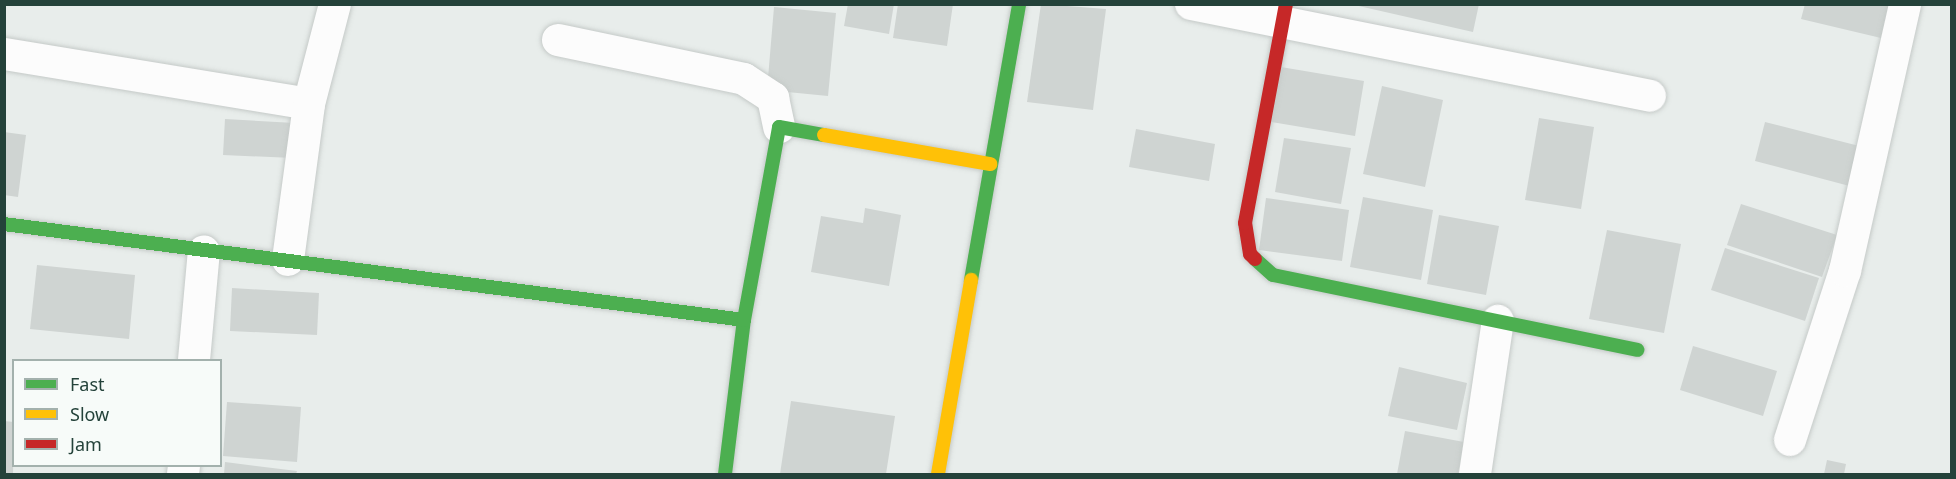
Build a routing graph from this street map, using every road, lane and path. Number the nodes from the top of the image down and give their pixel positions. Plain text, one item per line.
1 (335, 4) edge
2 (1019, 4) edge
3 (1191, 4) edge
4 (1905, 4) edge
5 (1284, 15) edge
6 (558, 40) dead end
7 (4, 54) edge
8 (1650, 96) dead end
9 (309, 104) junction
10 (779, 127) junction
11 (992, 164) junction
12 (4, 224) edge
13 (204, 251) junction
14 (288, 260) junction
15 (744, 320) junction
16 (1498, 321) junction
17 (1637, 350) dead end
18 (194, 359) edge
19 (1790, 440) dead end
20 (725, 474) edge
21 (938, 474) edge
22 (1475, 474) edge

1 - 9 street
2 - 11 street
3 - 5 street
4 - 19 street
5 - 8 street
5 - 16 street
6 - 10 street
7 - 9 street
9 - 14 street
10 - 11 street
10 - 15 street
11 - 21 street
12 - 13 street
13 - 14 street
13 - 18 street
14 - 15 street
15 - 20 street
16 - 17 street
16 - 22 street

